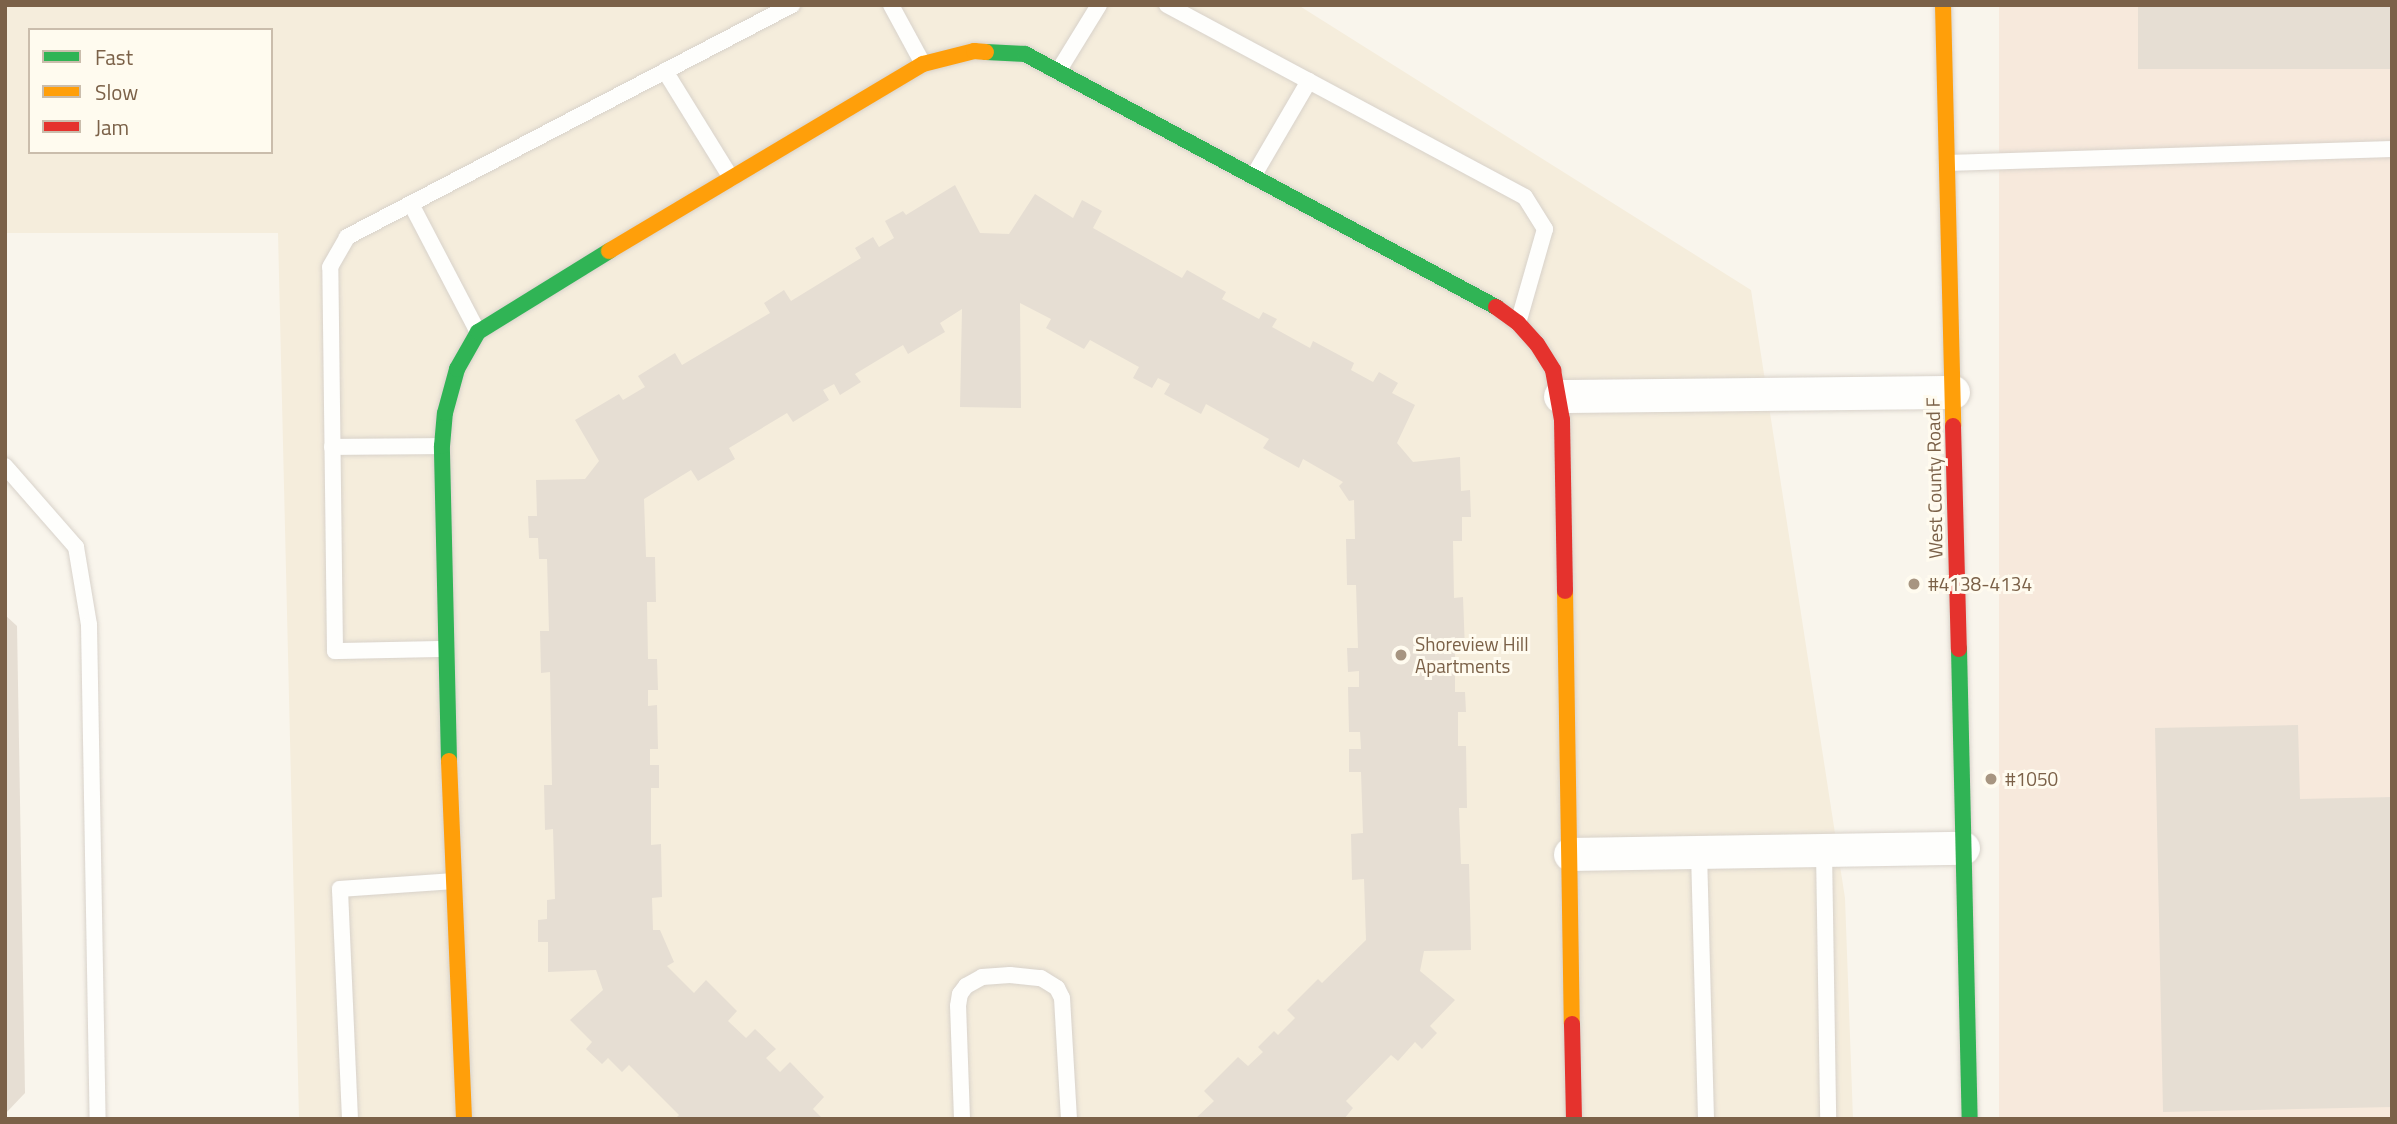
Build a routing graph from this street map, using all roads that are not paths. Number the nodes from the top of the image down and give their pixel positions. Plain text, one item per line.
1 (792, 5) edge
2 (891, 5) edge
3 (1099, 5) edge
4 (1167, 5) edge
5 (1943, 5) edge
6 (923, 64) junction
7 (1059, 70) junction
8 (666, 71) junction
9 (1309, 81) junction
10 (2392, 149) edge
11 (1947, 163) junction
12 (1254, 175) junction
13 (731, 178) junction
14 (411, 204) junction
15 (1518, 323) junction
16 (478, 332) junction
17 (1954, 392) junction
18 (1560, 396) junction
19 (442, 446) junction
20 (332, 447) junction
21 (5, 466) edge
22 (444, 649) junction
23 (1963, 848) junction
24 (1824, 851) junction
25 (1699, 852) junction
26 (1570, 854) junction
27 (454, 881) junction
28 (98, 1119) edge
29 (350, 1119) edge
30 (464, 1119) edge
31 (962, 1119) edge
32 (1069, 1119) edge
33 (1574, 1119) edge
34 (1706, 1119) edge
35 (1828, 1119) edge
36 (1970, 1119) edge

1 - 8 lane
2 - 6 lane
3 - 7 lane
4 - 9 lane
5 - 11 street, West County Road F
6 - 7 street
6 - 13 street
7 - 12 street
8 - 13 lane
8 - 14 lane
9 - 12 lane
9 - 15 lane
10 - 11 lane
11 - 17 street, West County Road F
12 - 15 street
13 - 16 street
14 - 16 lane
14 - 20 lane
15 - 18 street
16 - 19 street
17 - 18 street
17 - 23 street, West County Road F
18 - 26 street
19 - 20 lane
19 - 22 street
20 - 22 lane
21 - 28 lane
22 - 27 street
23 - 24 street
23 - 36 street, West County Road F
24 - 25 street
24 - 35 lane
25 - 26 street
25 - 34 lane
26 - 33 street
27 - 29 lane
27 - 30 street
31 - 32 lane

